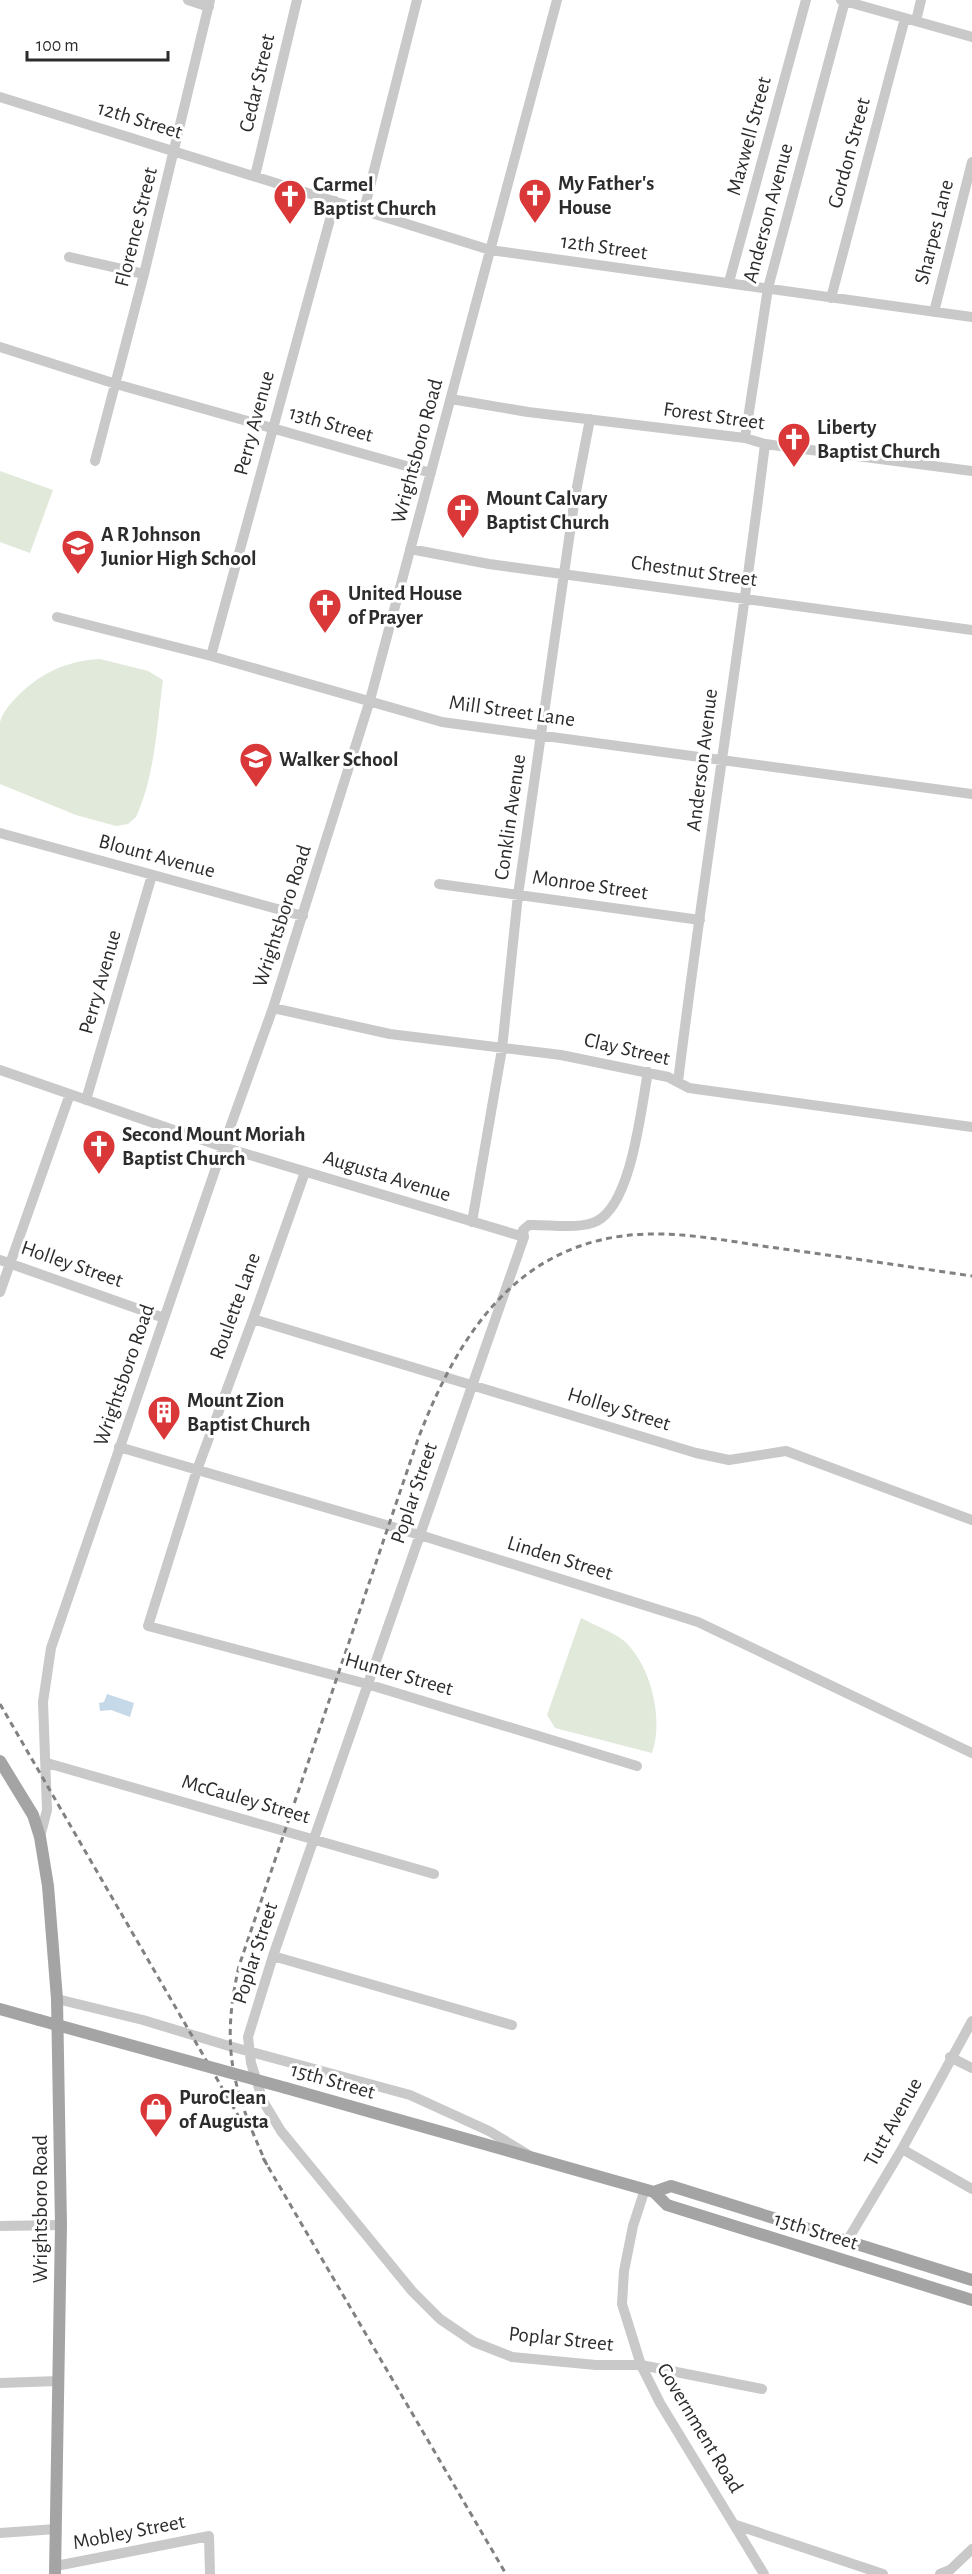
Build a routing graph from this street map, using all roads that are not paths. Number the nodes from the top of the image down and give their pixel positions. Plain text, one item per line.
1 (188, 0) edge
2 (297, 0) edge
3 (417, 0) edge
4 (557, 0) edge
5 (806, 0) edge
6 (921, 0) edge
7 (843, 1) edge
8 (209, 4) edge
9 (910, 20) junction
10 (972, 37) edge
11 (1, 101) edge
12 (175, 151) junction
13 (972, 162) edge
14 (255, 176) junction
15 (335, 201) junction
16 (364, 210) junction
17 (490, 250) junction
18 (69, 257) dead end
19 (144, 274) junction
20 (729, 282) junction
21 (768, 288) junction
22 (831, 298) junction
23 (934, 312) junction
24 (972, 317) edge
25 (0, 347) edge
26 (116, 384) junction
27 (451, 399) junction
28 (590, 419) junction
29 (273, 428) junction
30 (746, 438) junction
31 (765, 444) junction
32 (95, 461) dead end
33 (972, 471) edge
34 (431, 473) junction
35 (410, 549) junction
36 (565, 573) junction
37 (746, 598) junction
38 (57, 617) dead end
39 (972, 630) edge
40 (211, 656) junction
41 (370, 700) junction
42 (541, 736) junction
43 (721, 759) junction
44 (972, 794) edge
45 (0, 833) edge
46 (152, 875) junction
47 (439, 884) dead end
48 (518, 895) junction
49 (303, 916) junction
50 (699, 920) junction
51 (273, 1008) junction
52 (502, 1048) junction
53 (0, 1070) edge
54 (648, 1072) junction
55 (678, 1082) junction
56 (70, 1094) junction
57 (86, 1100) junction
58 (972, 1127) edge
59 (223, 1147) junction
60 (305, 1172) junction
61 (472, 1222) junction
62 (524, 1237) junction
63 (5, 1261) edge
64 (0, 1292) edge
65 (164, 1318) junction
66 (253, 1319) junction
67 (472, 1384) junction
68 (119, 1447) junction
69 (197, 1470) junction
70 (972, 1520) edge
71 (420, 1535) junction
72 (148, 1626) joint
73 (367, 1684) junction
74 (972, 1754) edge
75 (0, 1761) edge
76 (47, 1763) junction
77 (637, 1766) dead end
78 (315, 1839) junction
79 (41, 1841) junction
80 (434, 1874) dead end
81 (273, 1956) junction
82 (57, 1999) junction
83 (0, 2009) edge
84 (972, 2021) edge
85 (512, 2025) dead end
86 (249, 2051) junction
87 (950, 2057) junction
88 (972, 2068) edge
89 (902, 2150) junction
90 (535, 2158) junction
91 (972, 2188) edge
92 (650, 2191) junction
93 (61, 2225) junction
94 (0, 2226) edge
95 (848, 2241) junction
96 (972, 2280) edge
97 (972, 2300) edge
98 (641, 2365) junction
99 (58, 2380) junction
100 (0, 2382) edge
101 (762, 2389) dead end
102 (736, 2525) junction
103 (56, 2529) junction
104 (0, 2533) edge
105 (972, 2549) edge
106 (55, 2570) edge
107 (210, 2574) edge
108 (764, 2574) edge
109 (883, 2574) edge
110 (940, 2574) edge

1 - 8 street
2 - 14 street, Cedar Street
3 - 16 street
4 - 17 street, Wrightsboro Road
5 - 20 street, Maxwell Street
6 - 9 street, Gordon Street
7 - 9 street
7 - 21 street, Anderson Avenue
8 - 12 street, Florence Street
9 - 10 street
9 - 22 street, Gordon Street
11 - 12 street, 12th Street
12 - 14 street, 12th Street
12 - 19 street, Florence Street
13 - 23 street, Sharpes Lane
14 - 15 street, 12th Street
15 - 16 street, 12th Street
15 - 29 street, Perry Avenue
16 - 17 street, 12th Street
17 - 20 street, 12th Street
17 - 27 street, Wrightsboro Road
18 - 19 street
19 - 26 street, Florence Street
20 - 21 street, 12th Street
21 - 22 street, 12th Street
21 - 30 street, Anderson Avenue
22 - 23 street, 12th Street
23 - 24 street, 12th Street
25 - 26 street, 13th Street
26 - 29 street, 13th Street
26 - 32 street, Florence Street
27 - 28 street, Forest Street
27 - 34 street, Wrightsboro Road
28 - 30 street, Forest Street
28 - 36 street, Conklin Avenue
29 - 34 street, 13th Street
29 - 40 street, Perry Avenue
30 - 31 street, Forest Street
31 - 33 street, Forest Street
31 - 37 street, Anderson Avenue
34 - 35 street, Wrightsboro Road
35 - 36 street, Chestnut Street
35 - 41 street, Wrightsboro Road
36 - 37 street, Chestnut Street
36 - 42 street, Conklin Avenue
37 - 39 street, Chestnut Street
37 - 43 street, Anderson Avenue
38 - 40 street, Mill Street Lane
40 - 41 street, Mill Street Lane
41 - 42 street, Mill Street Lane
41 - 49 street, Wrightsboro Road
42 - 43 street, Mill Street Lane
42 - 48 street, Conklin Avenue
43 - 44 street, Mill Street Lane
43 - 50 street, Anderson Avenue
45 - 46 street, Blount Avenue
46 - 49 street, Blount Avenue
46 - 57 street, Perry Avenue
47 - 48 street, Monroe Street
48 - 50 street, Monroe Street
48 - 52 street, Conklin Avenue
49 - 51 street, Wrightsboro Road
50 - 55 street, Anderson Avenue
51 - 52 street, Clay Street
51 - 59 street, Wrightsboro Road
52 - 54 street, Clay Street
52 - 61 street, Conklin Avenue
53 - 56 street, Augusta Avenue
54 - 55 street, Clay Street
54 - 62 street
55 - 58 street, Clay Street
56 - 57 street, Augusta Avenue
56 - 63 street
57 - 59 street, Augusta Avenue
59 - 60 street, Augusta Avenue
59 - 65 street, Wrightsboro Road
60 - 61 street, Augusta Avenue
60 - 66 street, Roulette Lane
61 - 62 street, Augusta Avenue
62 - 67 street, Poplar Street
63 - 64 street
63 - 65 street, Holley Street
65 - 68 street, Wrightsboro Road
66 - 67 street, Holley Street
66 - 69 street, Roulette Lane
67 - 70 street, Holley Street
67 - 71 street, Poplar Street
68 - 69 street, Linden Street
68 - 76 street, Wrightsboro Road
69 - 71 street, Linden Street
69 - 72 street, Roulette Lane
71 - 73 street, Poplar Street
71 - 74 street, Linden Street
72 - 73 street, Hunter Street
73 - 77 street, Hunter Street
73 - 78 street, Poplar Street
75 - 79 main road
76 - 78 street, McCauley Street
76 - 79 street, Wrightsboro Road
78 - 80 street, McCauley Street
78 - 81 street, Poplar Street
79 - 82 main road, Wrightsboro Road
81 - 85 street
81 - 86 street, Poplar Street
82 - 86 street
82 - 93 main road, Wrightsboro Road
83 - 90 main road, 15th Street, bridge
84 - 87 street, Tutt Avenue
86 - 90 street
86 - 98 street, Poplar Street
87 - 88 street
87 - 89 street, Tutt Avenue
89 - 91 street
89 - 95 street, Tutt Avenue
90 - 92 main road, 15th Street
92 - 95 main road, 15th Street
92 - 97 main road, 15th Street
92 - 98 street, Government Road
93 - 94 street
93 - 99 main road, Wrightsboro Road
95 - 96 main road, 15th Street
98 - 101 street, Poplar Street
98 - 102 street, Government Road
99 - 100 street
99 - 103 main road, Wrightsboro Road
102 - 108 street, Government Road
102 - 109 street
103 - 104 street
103 - 106 main road, Wrightsboro Road
105 - 110 street
106 - 107 street, Mobley Street

